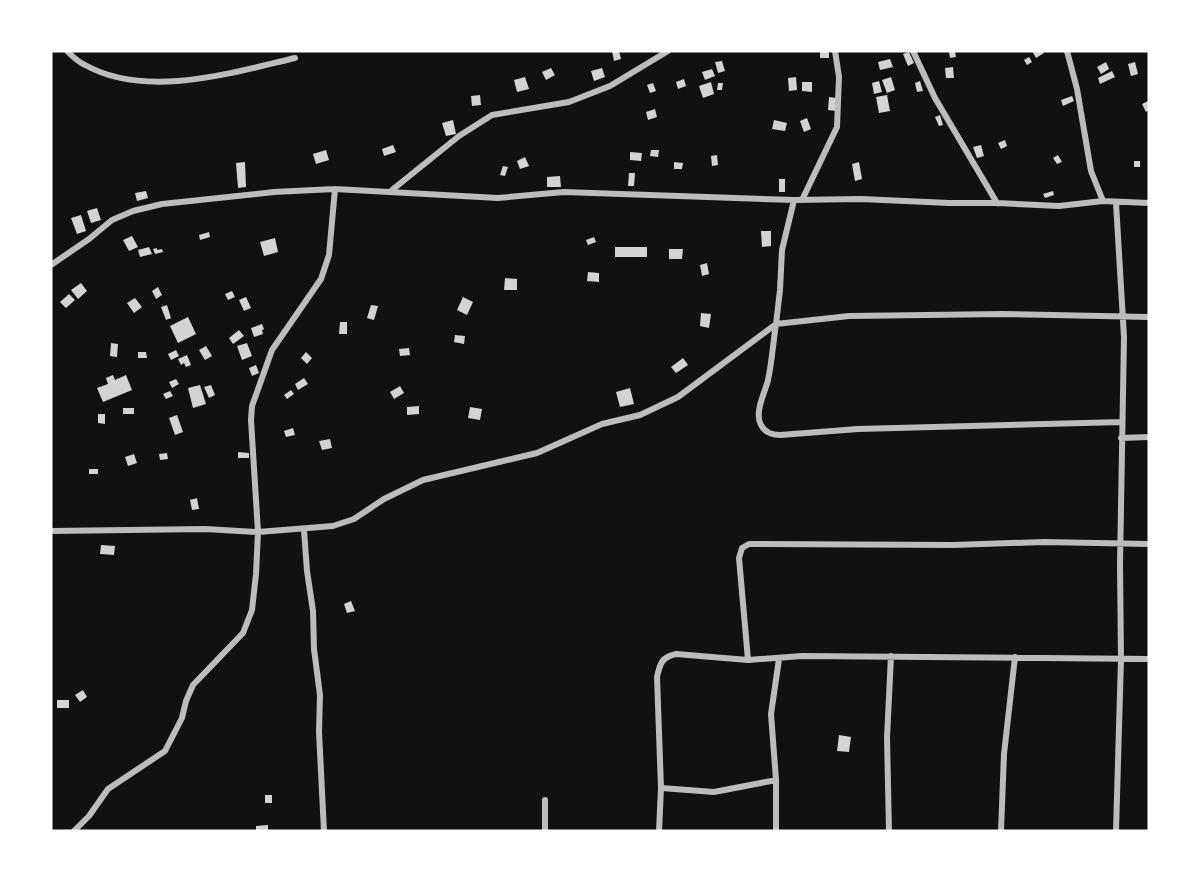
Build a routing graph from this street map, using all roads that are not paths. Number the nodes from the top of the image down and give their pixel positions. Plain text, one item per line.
1 (67, 51) edge
2 (668, 51) edge
3 (835, 51) edge
4 (913, 51) edge
5 (1067, 51) edge
6 (295, 58) dead end
7 (335, 189) junction
8 (392, 191) junction
9 (794, 200) junction
10 (802, 200) junction
11 (1103, 201) junction
12 (997, 202) junction
13 (1116, 203) junction
14 (1149, 203) edge
15 (51, 265) edge
16 (1122, 317) junction
17 (1149, 317) edge
18 (776, 324) junction
19 (1122, 422) junction
20 (1149, 437) edge
21 (1121, 438) junction
22 (304, 530) junction
23 (51, 531) edge
24 (258, 532) junction
25 (1120, 542) junction
26 (1149, 544) edge
27 (891, 656) junction
28 (1015, 657) junction
29 (779, 659) junction
30 (1120, 659) junction
31 (1149, 659) edge
32 (748, 660) junction
33 (776, 780) junction
34 (661, 788) junction
35 (544, 800) dead end
36 (74, 831) edge
37 (324, 831) edge
38 (545, 831) edge
39 (659, 831) edge
40 (776, 831) edge
41 (889, 831) edge
42 (1001, 831) edge
43 (1116, 831) edge

1 - 6 street
2 - 8 street
3 - 10 street
4 - 12 street
5 - 11 street
7 - 8 street
7 - 15 street
7 - 24 street
8 - 9 street
9 - 10 street
9 - 18 street
10 - 12 street
11 - 12 street
11 - 13 street
13 - 14 street
13 - 16 street
16 - 17 street
16 - 18 street
16 - 19 street
18 - 19 street
18 - 22 street
19 - 21 street
20 - 21 street
21 - 25 street
22 - 24 street
22 - 37 street
23 - 24 street
24 - 36 street
25 - 26 street
25 - 30 street
25 - 32 street
27 - 28 street
27 - 29 street
27 - 41 street
28 - 30 street
28 - 42 street
29 - 32 street
29 - 33 street
30 - 31 street
30 - 43 street
32 - 34 street
33 - 34 street
33 - 40 street
34 - 39 street
35 - 38 street

